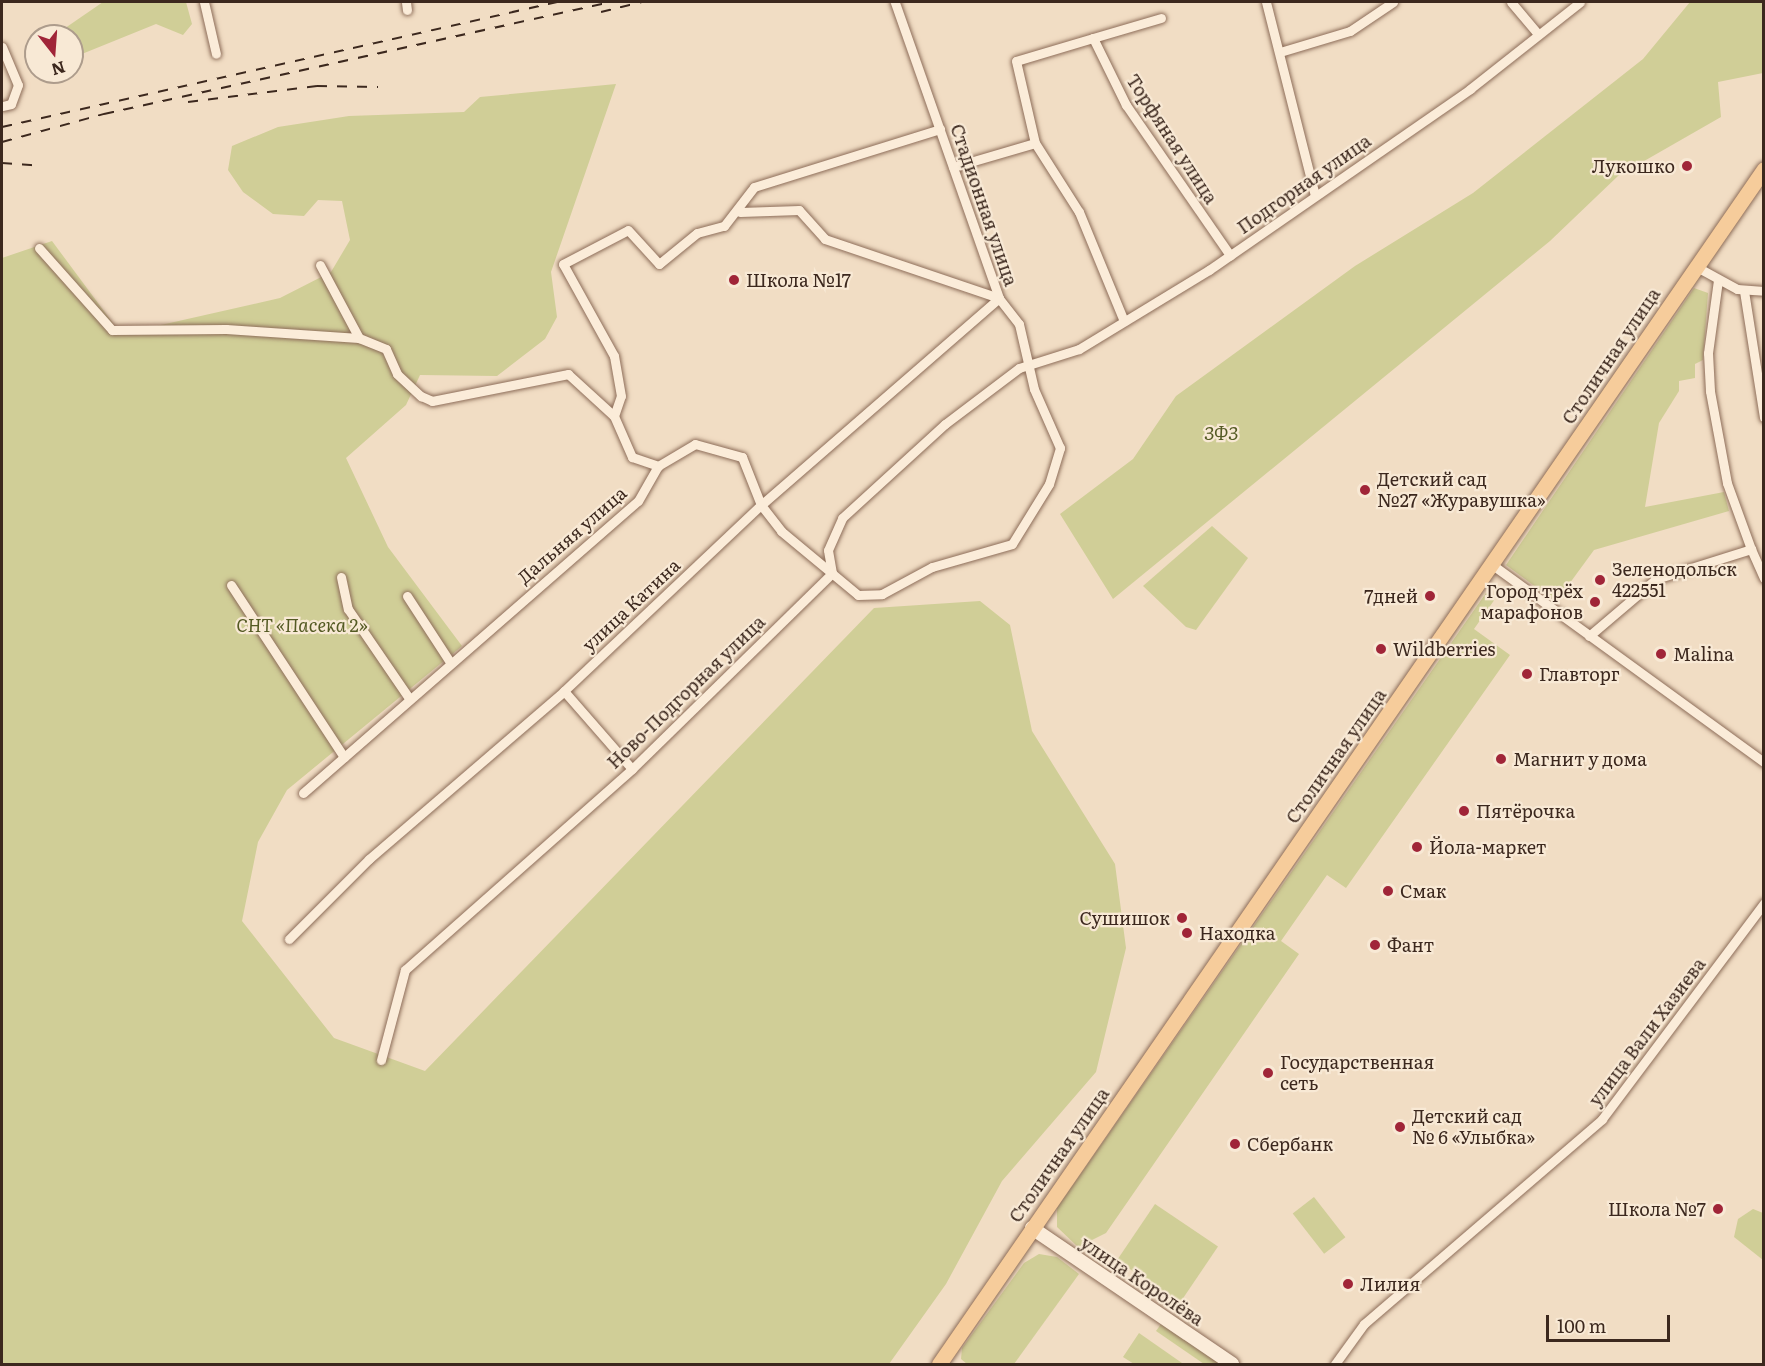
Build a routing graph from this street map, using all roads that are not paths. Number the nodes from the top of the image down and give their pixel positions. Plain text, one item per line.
1 (204, 2) edge
2 (895, 2) edge
3 (1266, 2) edge
4 (1393, 2) edge
5 (1511, 2) edge
6 (1580, 2) edge
7 (1161, 18) dead end
8 (1538, 34) junction
9 (1093, 38) junction
10 (2, 48) edge
11 (1280, 52) junction
12 (216, 54) dead end
13 (2, 106) edge
14 (940, 129) junction
15 (1035, 143) junction
16 (953, 167) junction
17 (1764, 169) edge
18 (1315, 196) junction
19 (740, 212) junction
20 (39, 248) dead end
21 (1230, 255) junction
22 (321, 265) dead end
23 (1695, 266) junction
24 (1718, 280) junction
25 (1744, 291) junction
26 (1764, 291) edge
27 (999, 297) junction
28 (1124, 321) junction
29 (359, 338) junction
30 (1030, 366) junction
31 (614, 416) junction
32 (1764, 417) edge
33 (658, 466) junction
34 (761, 505) junction
35 (1012, 544) joint
36 (1751, 549) junction
37 (1494, 566) junction
38 (832, 573) junction
39 (341, 577) dead end
40 (1764, 578) edge
41 (231, 585) dead end
42 (407, 596) dead end
43 (1589, 636) junction
44 (450, 662) junction
45 (564, 691) junction
46 (410, 698) junction
47 (344, 757) junction
48 (1764, 762) edge
49 (632, 769) junction
50 (303, 793) dead end
51 (1764, 903) edge
52 (289, 939) dead end
53 (381, 1060) dead end
54 (1032, 1228) junction
55 (939, 1365) edge
56 (1232, 1365) edge
57 (1335, 1365) edge

1 - 12 street
2 - 14 street, Стадионная улица
3 - 11 street
4 - 11 street
5 - 8 street
6 - 8 street, Подгорная улица
7 - 9 street
8 - 18 street, Подгорная улица
9 - 15 street
9 - 21 street, Торфяная улица
10 - 13 street
11 - 18 street
14 - 16 street, Стадионная улица
14 - 19 street
15 - 16 street
15 - 28 street
16 - 27 street, Стадионная улица
17 - 23 main road, Столичная улица
18 - 21 street, Подгорная улица
19 - 27 street
19 - 31 street
20 - 29 street
21 - 28 street, Подгорная улица
22 - 29 street
23 - 24 street
23 - 37 main road, Столичная улица
24 - 25 street
24 - 36 street
25 - 26 street
25 - 32 street
27 - 30 street, Стадионная улица
27 - 34 street, улица Катина
28 - 30 street, Подгорная улица
29 - 31 street
30 - 35 street, Стадионная улица
30 - 38 street
31 - 33 street
33 - 34 street, Дальняя улица
33 - 44 street, Дальняя улица
34 - 38 street, Дальняя улица
34 - 45 street, улица Катина
35 - 38 street, Дальняя улица
36 - 40 street
36 - 43 street
37 - 43 street
37 - 54 main road, Столичная улица
38 - 49 street, Ново-Подгорная улица
39 - 46 street
41 - 47 street
42 - 44 street
43 - 48 street
44 - 46 street, Дальняя улица
45 - 49 street
45 - 52 street, улица Катина
46 - 47 street, Дальняя улица
47 - 50 street, Дальняя улица
49 - 53 street, Ново-Подгорная улица
51 - 57 street, улица Вали Хазиева
54 - 55 main road, Столичная улица
54 - 56 street, улица Королёва

